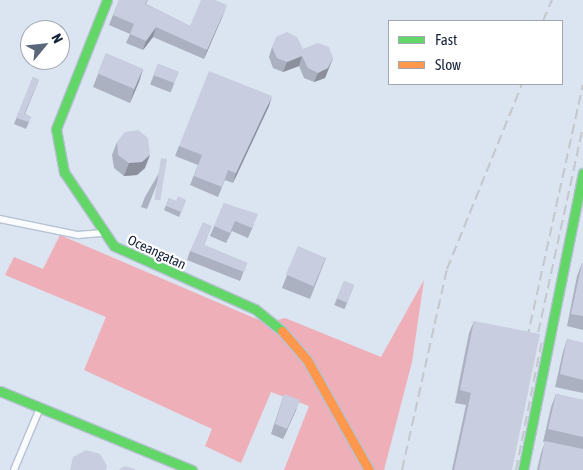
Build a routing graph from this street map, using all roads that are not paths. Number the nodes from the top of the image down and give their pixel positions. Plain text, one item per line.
1 (107, 0) edge
2 (583, 173) edge
3 (0, 219) edge
4 (101, 232) junction
5 (0, 391) edge
6 (40, 408) junction
7 (14, 470) edge
8 (192, 470) edge
9 (370, 470) edge
10 (523, 470) edge

1 - 4 street, Oceangatan
2 - 10 street
3 - 4 street
4 - 9 street, Oceangatan
5 - 6 street
6 - 7 street
6 - 8 street

